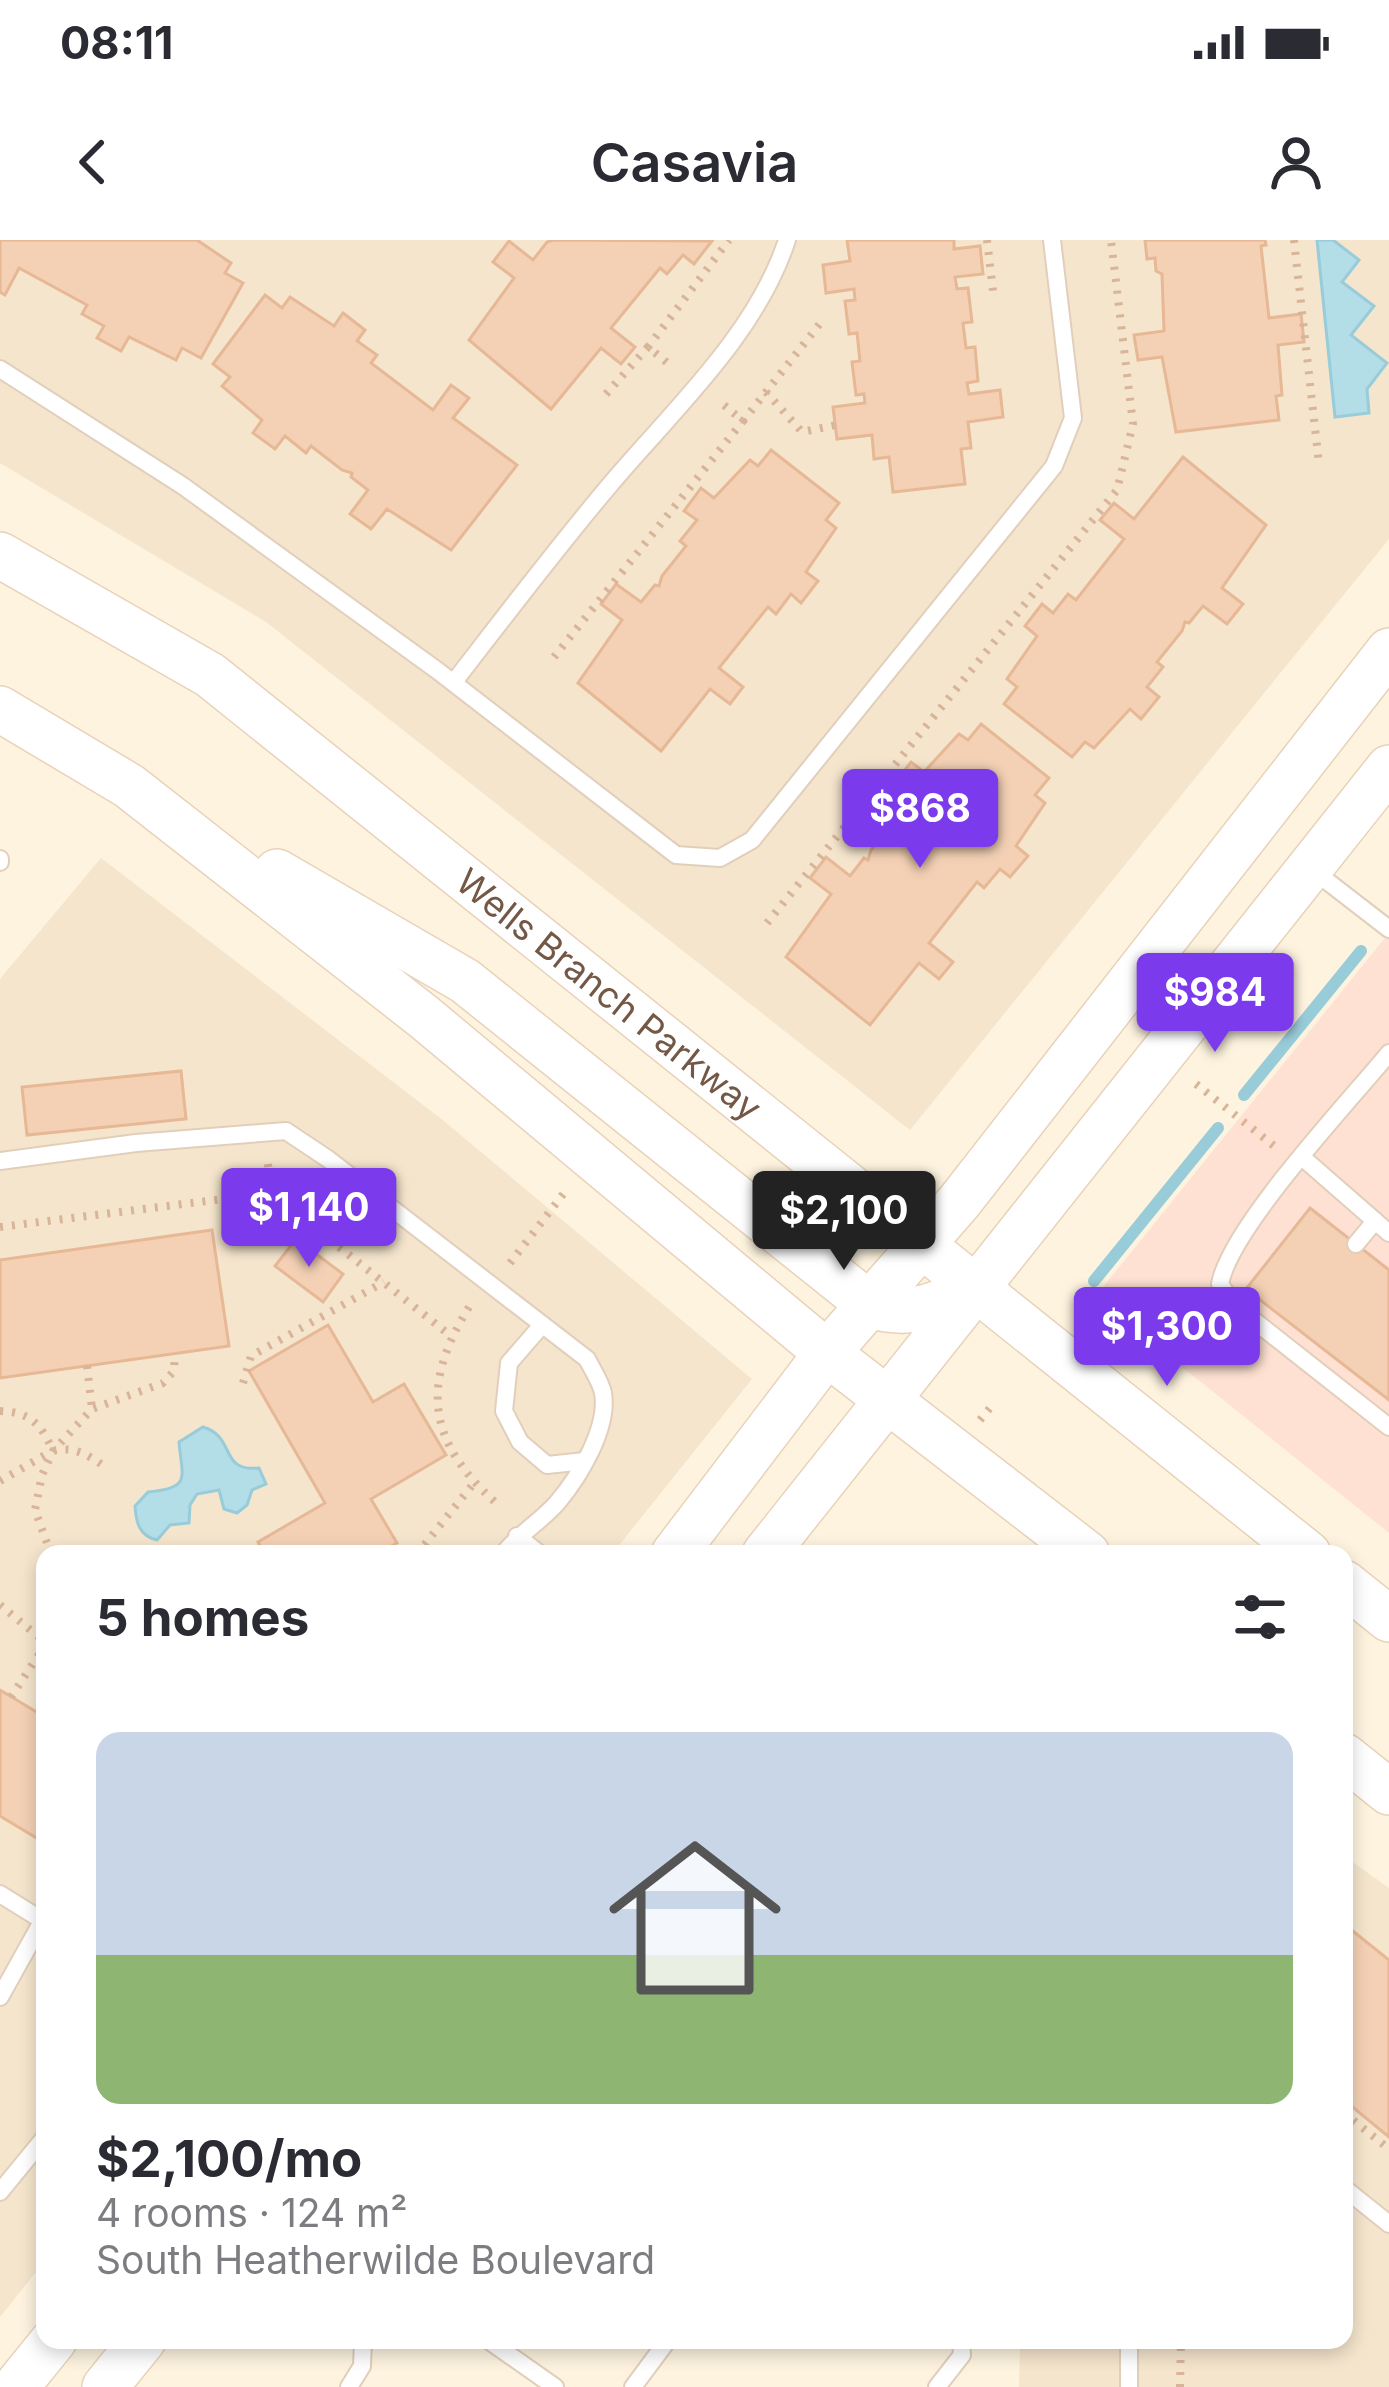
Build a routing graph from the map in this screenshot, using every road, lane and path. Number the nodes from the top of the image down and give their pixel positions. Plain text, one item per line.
1 (729, 240) edge
2 (788, 240) edge
3 (987, 240) edge
4 (1052, 240) edge
5 (1111, 240) edge
6 (1294, 240) edge
7 (994, 299) dead end
8 (822, 321) dead end
9 (648, 347) junction
10 (670, 365) dead end
11 (0, 369) edge
12 (766, 392) junction
13 (606, 394) dead end
14 (717, 399) dead end
15 (743, 421) junction
16 (836, 425) dead end
17 (1319, 464) dead end
18 (0, 555) edge
19 (1389, 650) edge
20 (554, 657) dead end
21 (454, 682) junction
22 (0, 709) edge
23 (1389, 768) edge
24 (129, 786) junction
25 (1310, 868) junction
26 (767, 923) dead end
27 (1389, 929) edge
28 (1389, 1053) edge
29 (1196, 1084) dead end
30 (1279, 1150) dead end
31 (1303, 1158) junction
32 (0, 1162) edge
33 (268, 1164) dead end
34 (271, 1192) junction
35 (564, 1193) dead end
36 (0, 1227) edge
37 (1382, 1227) edge
38 (1356, 1244) dead end
39 (922, 1245) junction
40 (510, 1263) dead end
41 (384, 1282) junction
42 (976, 1287) junction
43 (870, 1305) junction
44 (469, 1306) dead end
45 (1292, 1324) dead end
46 (542, 1325) junction
47 (1234, 1325) dead end
48 (451, 1336) junction
49 (1279, 1340) junction
50 (175, 1353) dead end
51 (827, 1353) junction
52 (1146, 1354) dead end
53 (1340, 1362) dead end
54 (87, 1366) dead end
55 (1327, 1378) junction
56 (243, 1383) dead end
57 (887, 1397) junction
58 (1388, 1399) edge
59 (994, 1403) dead end
60 (92, 1408) junction
61 (0, 1412) edge
62 (1382, 1422) edge
63 (977, 1424) dead end
64 (53, 1450) junction
65 (585, 1461) junction
66 (108, 1469) dead end
67 (0, 1481) edge
68 (474, 1483) junction
69 (495, 1502) dead end
70 (517, 1536) junction
71 (48, 1545) edge
72 (424, 1545) edge
73 (510, 1545) edge
74 (528, 1545) edge
75 (681, 1545) edge
76 (772, 1545) edge
77 (1076, 1545) edge
78 (1297, 1545) edge
79 (0, 1604) edge
80 (36, 1636) edge
81 (36, 1658) edge
82 (11, 1696) dead end
83 (1353, 1763) edge
84 (1389, 1792) edge
85 (0, 1894) edge
86 (36, 1916) edge
87 (36, 1935) edge
88 (0, 1997) edge
89 (1353, 2120) edge
90 (36, 2148) edge
91 (1389, 2149) edge
92 (0, 2192) edge
93 (1353, 2195) edge
94 (1389, 2224) edge
95 (46, 2349) edge
96 (136, 2349) edge
97 (363, 2349) edge
98 (501, 2349) edge
99 (661, 2349) edge
100 (962, 2349) edge
101 (1129, 2349) edge
102 (1181, 2349) edge
103 (16, 2387) edge
104 (105, 2387) edge
105 (349, 2387) edge
106 (555, 2387) edge
107 (633, 2387) edge
108 (937, 2387) edge
109 (1129, 2387) edge
110 (1180, 2387) edge

1 - 9 path
2 - 21 lane
3 - 7 path
4 - 21 lane
5 - 26 path
6 - 17 path
8 - 12 path
9 - 10 path
9 - 13 path
11 - 21 lane
12 - 15 path
12 - 16 path
14 - 15 path
15 - 20 path
18 - 39 main road, Wells Branch Parkway
19 - 39 main road
22 - 24 main road
23 - 25 main road
24 - 43 main road
24 - 51 main road
25 - 27 lane
25 - 42 main road
28 - 31 lane
29 - 30 path
31 - 37 lane
31 - 49 lane
32 - 46 lane
33 - 34 path
34 - 36 path
34 - 41 path
35 - 40 path
37 - 38 lane
39 - 42 main road, Wells Branch Parkway
39 - 43 main road
41 - 48 path
41 - 56 path
42 - 43 main road
42 - 57 main road
42 - 78 main road, Wells Branch Parkway
43 - 51 main road
44 - 48 path
45 - 49 lane
46 - 65 lane
46 - 65 lane
47 - 52 path
48 - 68 path
49 - 55 lane
50 - 60 path
51 - 57 main road
51 - 75 main road
53 - 55 lane
54 - 60 path
55 - 62 lane
57 - 76 main road
57 - 77 main road
58 - 62 lane
59 - 63 path
60 - 64 path
61 - 64 path
64 - 66 path
64 - 67 path
64 - 71 path
65 - 70 lane
68 - 69 path
68 - 72 path
70 - 73 lane
70 - 74 lane
79 - 80 path
81 - 82 path
83 - 84 main road
85 - 86 lane
87 - 88 lane
89 - 91 path
90 - 92 lane
93 - 94 lane
95 - 103 main road
96 - 104 main road
97 - 105 lane
98 - 106 lane
99 - 107 lane
100 - 108 lane
101 - 109 lane
102 - 110 path

